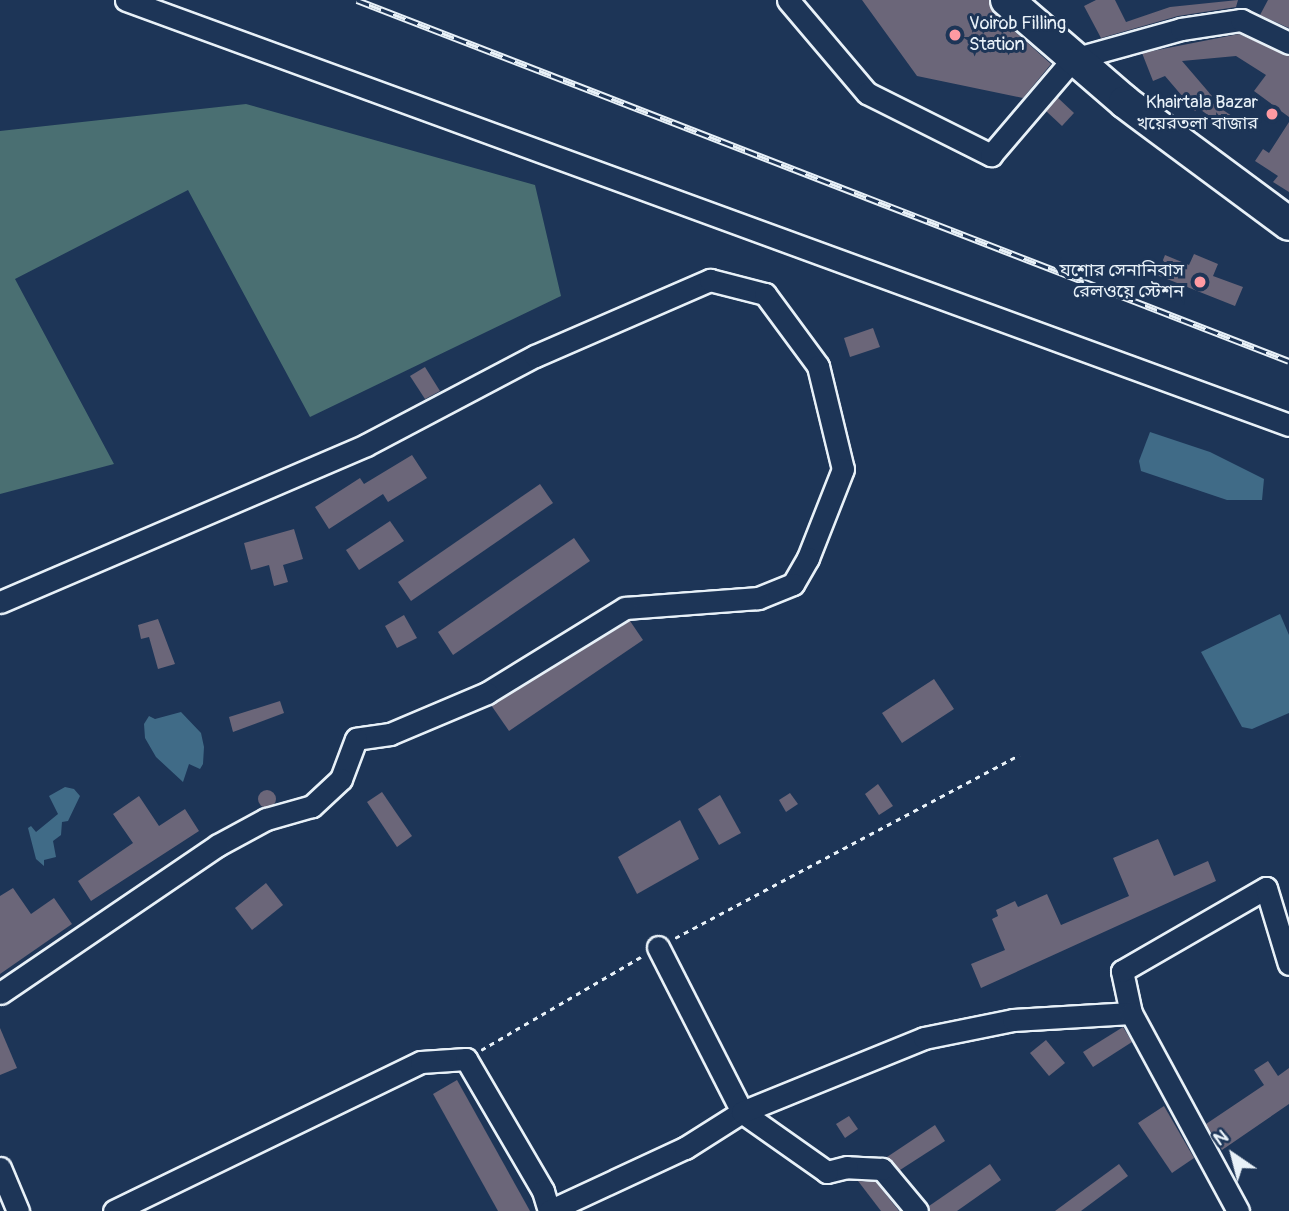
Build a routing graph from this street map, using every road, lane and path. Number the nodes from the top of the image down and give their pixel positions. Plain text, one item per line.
1 (126, 0) edge
2 (788, 0) edge
3 (1007, 0) edge
4 (1243, 10) edge
5 (1289, 43) edge
6 (1073, 59) junction
7 (1289, 224) edge
8 (1289, 425) edge
9 (0, 602) edge
10 (1019, 755) dead end
11 (658, 947) junction
12 (1289, 964) edge
13 (0, 993) edge
14 (1131, 1013) junction
15 (466, 1059) junction
16 (743, 1112) junction
17 (0, 1168) edge
18 (18, 1211) edge
19 (114, 1211) edge
20 (549, 1211) edge
21 (917, 1211) edge
22 (1238, 1211) edge

1 - 8 street
2 - 6 street
3 - 6 highway
4 - 5 street
4 - 6 street
6 - 7 highway
9 - 13 street
10 - 11 path
11 - 15 path
11 - 16 street
12 - 14 street
14 - 16 street
14 - 22 street
15 - 19 street
15 - 20 street
16 - 20 street
16 - 21 street
17 - 18 street

